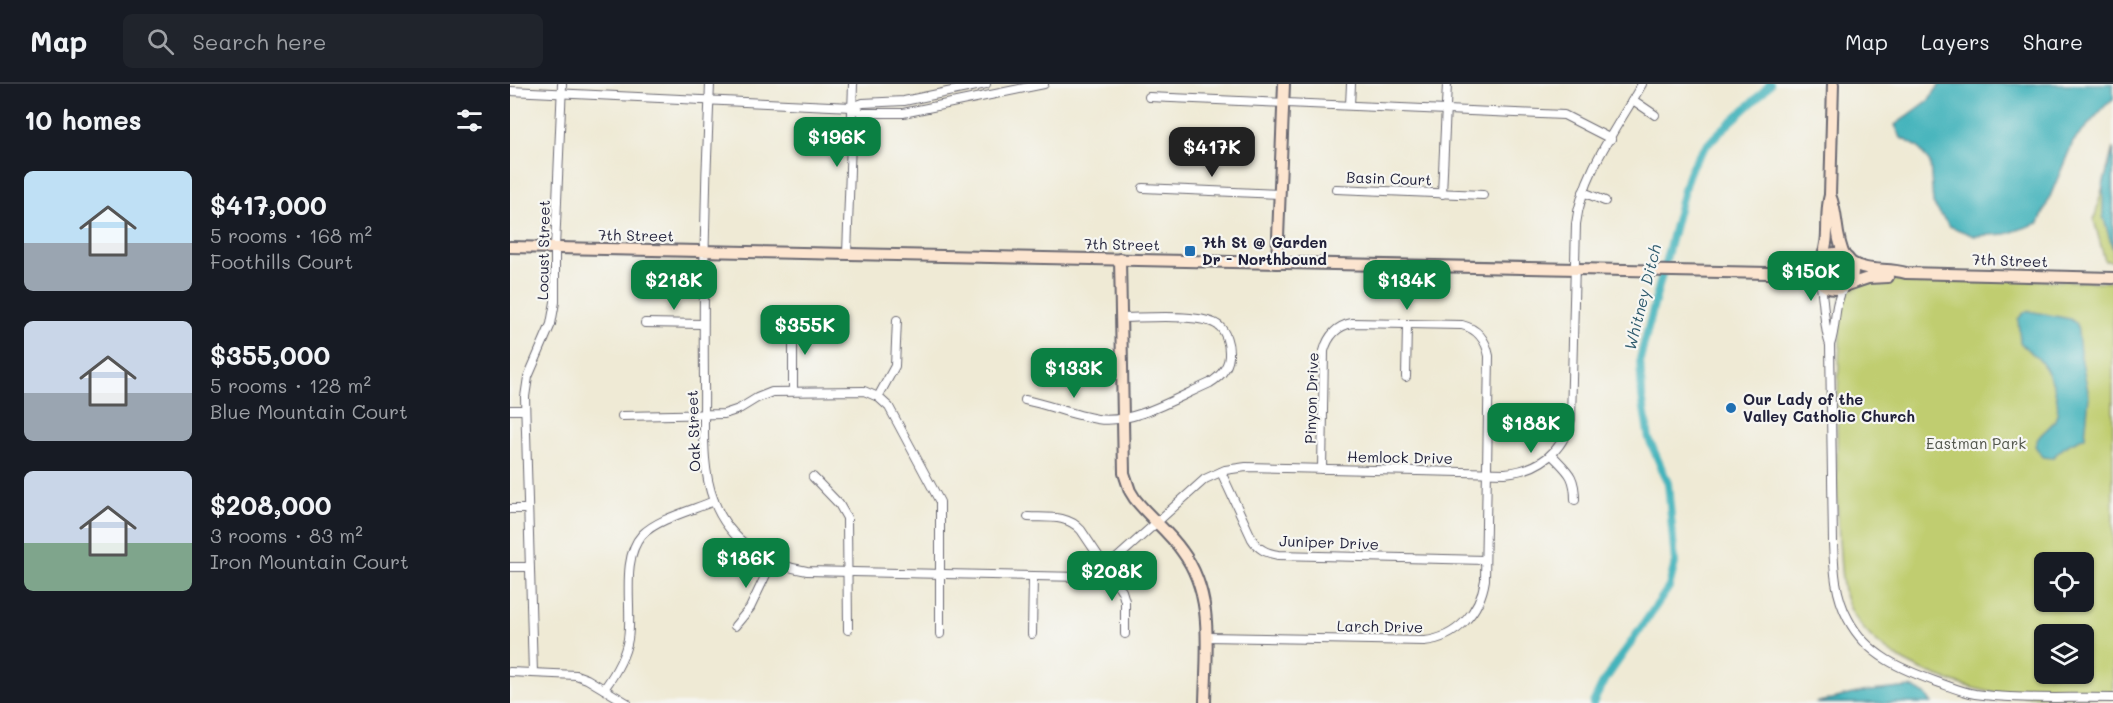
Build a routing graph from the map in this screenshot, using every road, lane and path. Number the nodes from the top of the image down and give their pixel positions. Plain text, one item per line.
1 (562, 84) edge
2 (710, 84) edge
3 (853, 84) edge
4 (986, 84) edge
5 (1044, 84) edge
6 (1284, 84) edge
7 (1351, 84) edge
8 (1447, 84) edge
9 (1642, 84) edge
10 (1833, 84) edge
11 (510, 91) edge
12 (562, 93) junction
13 (1149, 97) dead end
14 (710, 100) junction
15 (1633, 100) junction
16 (1283, 102) junction
17 (1350, 105) junction
18 (852, 106) junction
19 (1446, 109) junction
20 (1655, 115) dead end
21 (1611, 139) junction
22 (1143, 188) dead end
23 (1336, 189) dead end
24 (1583, 192) junction
25 (1279, 194) junction
26 (1442, 194) junction
27 (1483, 195) dead end
28 (1830, 195) junction
29 (1605, 201) dead end
30 (510, 248) edge
31 (555, 248) junction
32 (704, 252) junction
33 (847, 254) junction
34 (1120, 259) junction
35 (1821, 259) junction
36 (1848, 260) junction
37 (1276, 262) junction
38 (1575, 268) junction
39 (1768, 273) junction
40 (1906, 273) junction
41 (2113, 278) edge
42 (1820, 281) junction
43 (1845, 286) junction
44 (801, 318) dead end
45 (1121, 318) junction
46 (897, 320) dead end
47 (645, 323) dead end
48 (704, 324) junction
49 (1407, 324) junction
50 (1830, 345) junction
51 (1406, 377) dead end
52 (793, 391) junction
53 (878, 397) junction
54 (1025, 400) dead end
55 (510, 410) edge
56 (525, 410) junction
57 (705, 414) junction
58 (622, 416) dead end
59 (1123, 417) junction
60 (1552, 455) junction
61 (1322, 469) junction
62 (1221, 472) junction
63 (1486, 472) junction
64 (813, 477) dead end
65 (1575, 500) dead end
66 (714, 501) junction
67 (510, 509) edge
68 (528, 509) junction
69 (1028, 517) dead end
70 (1157, 523) junction
71 (1485, 560) junction
72 (772, 562) junction
73 (510, 567) edge
74 (529, 567) junction
75 (1107, 567) junction
76 (848, 572) junction
77 (940, 574) junction
78 (1033, 576) junction
79 (735, 626) dead end
80 (848, 630) dead end
81 (940, 634) dead end
82 (1032, 634) dead end
83 (1125, 634) dead end
84 (1206, 637) junction
85 (510, 672) edge
86 (533, 673) junction
87 (604, 689) junction
88 (2113, 698) edge
89 (627, 703) edge
90 (1205, 703) edge

1 - 12 street, Locust Street
2 - 14 street, Oak Street
3 - 18 street
4 - 18 street
5 - 18 street
6 - 16 street
7 - 17 street
8 - 19 street, Basin Court
9 - 15 street
10 - 28 street
11 - 12 street
12 - 14 street
12 - 31 street, Locust Street
13 - 16 street
14 - 18 street
14 - 32 street, Oak Street
15 - 20 street
15 - 21 street
16 - 17 street
16 - 25 street
17 - 19 street
18 - 33 street
19 - 21 street
19 - 26 street, Basin Court
21 - 24 street
22 - 25 street
23 - 26 street, Basin Court
24 - 29 street
24 - 38 street
25 - 37 street
26 - 27 street, Basin Court
28 - 35 street
28 - 36 street
30 - 31 street, 7th Street
31 - 32 street, 7th Street
31 - 56 street, Locust Street
32 - 33 street, 7th Street
32 - 48 street, Oak Street
33 - 34 street, 7th Street
34 - 37 street, 7th Street
34 - 45 street
35 - 36 street
35 - 39 street, 7th Street
35 - 42 street
36 - 40 street, 7th Street
36 - 43 street
37 - 38 street, 7th Street
38 - 39 street, 7th Street
38 - 60 street
39 - 42 street, 7th Street
40 - 41 street, 7th Street
40 - 43 street, 7th Street
42 - 43 street
42 - 50 street
43 - 50 street
44 - 52 street
45 - 59 street
45 - 59 street
46 - 53 street
47 - 48 street
48 - 57 street, Oak Street
49 - 51 street
49 - 61 street, Pinyon Drive
49 - 63 street, Pinyon Drive
50 - 88 street
52 - 53 street
52 - 57 street
53 - 77 street
54 - 59 street
55 - 56 street
56 - 68 street, Locust Street
57 - 58 street
57 - 66 street, Oak Street
59 - 70 street
60 - 63 street, Hemlock Drive
60 - 65 street
61 - 62 street, Hemlock Drive
61 - 63 street, Hemlock Drive
62 - 70 street, Hemlock Drive
62 - 71 street, Juniper Drive
63 - 71 street, Larch Drive
64 - 76 street
66 - 72 street, Oak Street
66 - 87 street
67 - 68 street
68 - 74 street, Locust Street
69 - 75 street
70 - 75 street, Oak Street
70 - 84 street
71 - 84 street, Larch Drive
72 - 76 street, Oak Street
72 - 79 street
73 - 74 street
74 - 86 street, Locust Street
75 - 78 street, Oak Street
75 - 83 street
76 - 77 street, Oak Street
76 - 80 street
77 - 78 street, Oak Street
77 - 81 street
78 - 82 street
84 - 90 street
85 - 86 street
86 - 87 street
87 - 89 street

